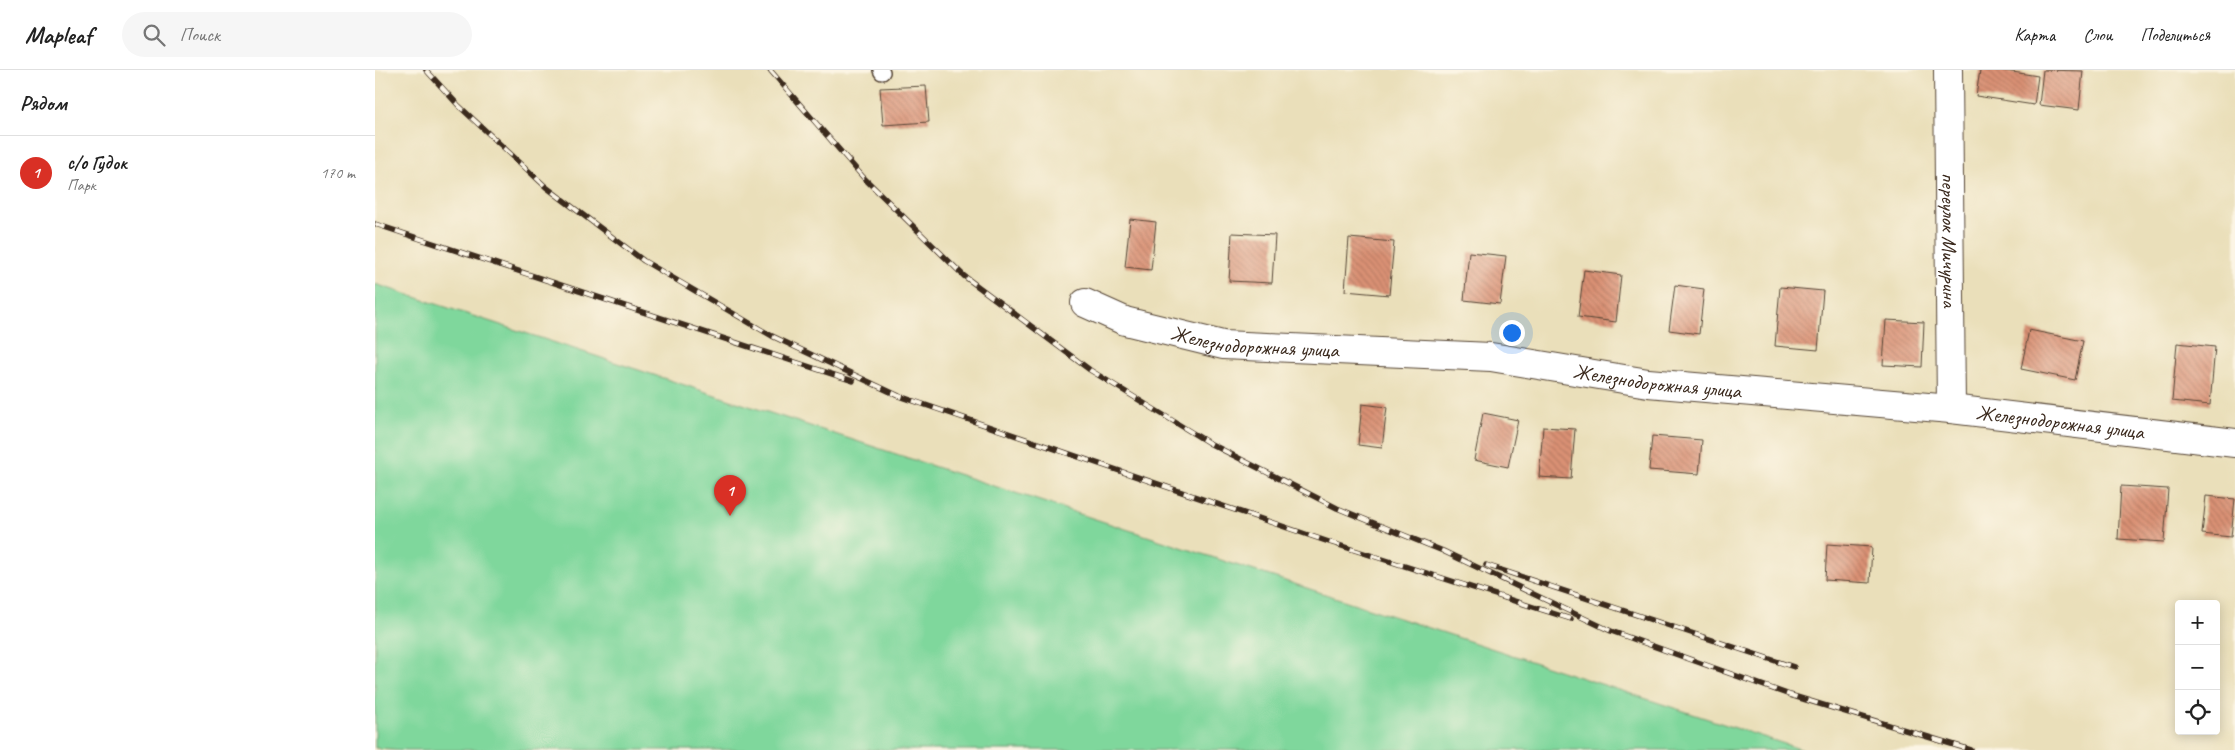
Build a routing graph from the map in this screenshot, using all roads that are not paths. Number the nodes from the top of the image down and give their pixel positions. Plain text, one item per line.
1 (1948, 70) edge
2 (1085, 303) dead end
3 (1951, 410) junction
4 (2235, 443) edge

1 - 3 street, переулок Мичурина
2 - 3 street, Железнодорожная улица
3 - 4 street, Железнодорожная улица

